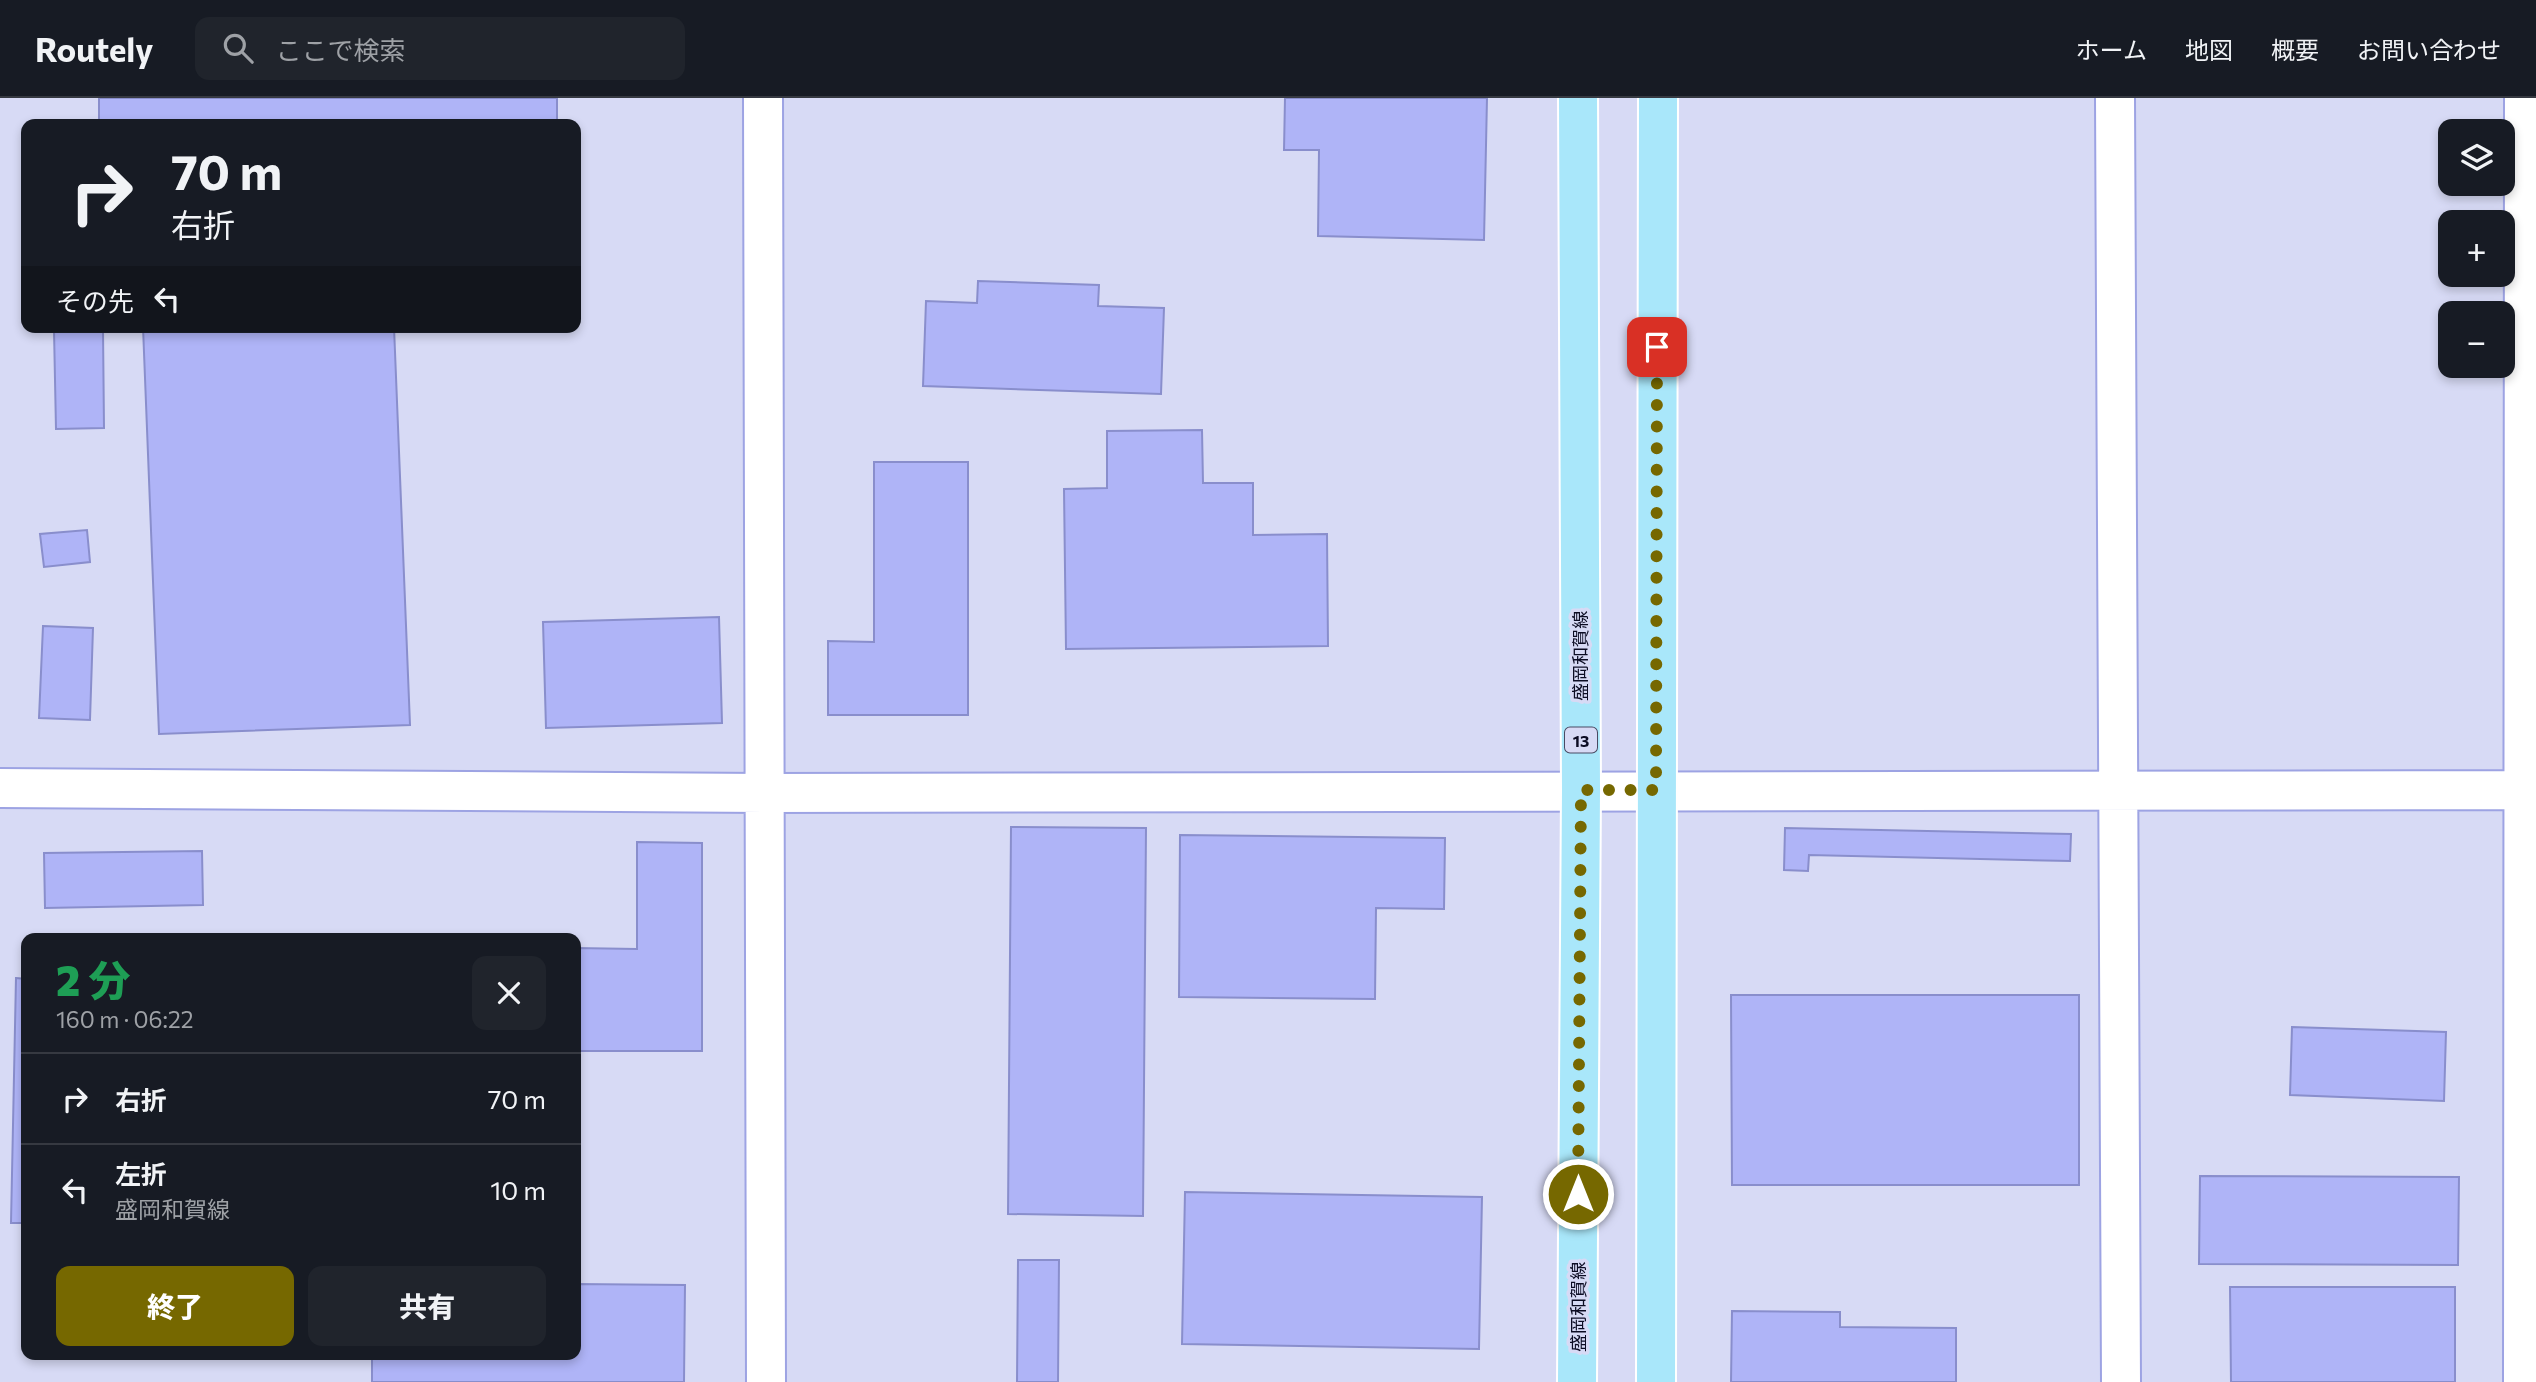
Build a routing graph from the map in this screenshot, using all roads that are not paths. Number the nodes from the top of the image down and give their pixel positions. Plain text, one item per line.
1 (763, 98) edge
2 (1578, 98) edge
3 (1658, 98) edge
4 (2115, 98) edge
5 (2524, 98) edge
6 (0, 788) edge
7 (1581, 790) junction
8 (1656, 790) junction
9 (2530, 790) edge
10 (2120, 791) junction
11 (766, 793) junction
12 (766, 1382) edge
13 (1577, 1382) edge
14 (1656, 1382) edge
15 (2122, 1382) edge
16 (2523, 1382) edge

1 - 11 street
2 - 7 main road, 盛岡和賀線 / 13
3 - 8 main road
4 - 10 street
5 - 9 street
6 - 11 street
7 - 8 street
7 - 11 street
7 - 13 main road, 盛岡和賀線 / 13
8 - 10 street
8 - 14 main road
9 - 10 street
9 - 16 street
10 - 15 street
11 - 12 street

